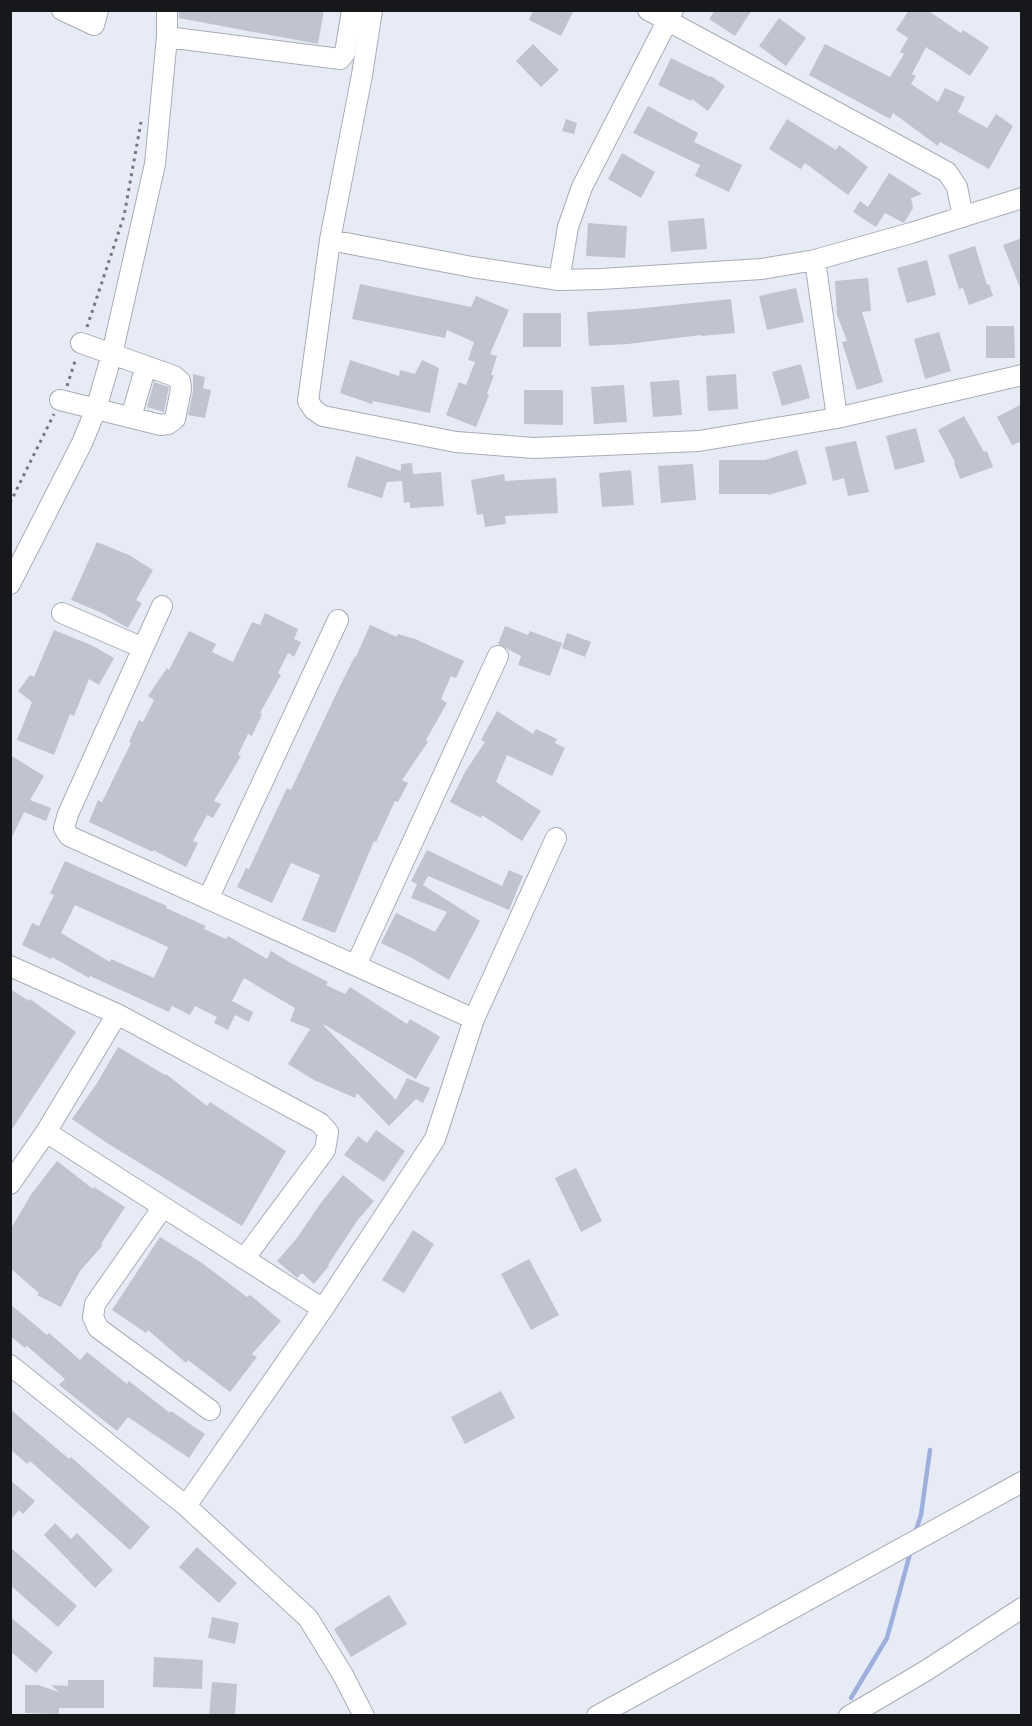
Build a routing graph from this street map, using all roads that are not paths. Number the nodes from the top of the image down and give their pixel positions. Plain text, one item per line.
1 (62, 10) edge
2 (98, 10) edge
3 (167, 10) edge
4 (352, 10) edge
5 (372, 10) edge
6 (648, 10) edge
7 (670, 16) edge
8 (167, 37) junction
9 (1022, 198) edge
10 (963, 217) junction
11 (330, 240) junction
12 (815, 260) junction
13 (559, 280) junction
14 (81, 343) road end
15 (112, 354) junction
16 (146, 366) junction
17 (1022, 375) edge
18 (60, 400) road end
19 (96, 409) junction
20 (131, 417) junction
21 (837, 418) junction
22 (10, 584) edge
23 (162, 606) dead end
24 (62, 613) dead end
25 (338, 620) dead end
26 (143, 648) junction
27 (498, 656) dead end
28 (556, 838) dead end
29 (208, 899) junction
30 (356, 965) junction
31 (10, 966) edge
32 (117, 1014) junction
33 (474, 1019) junction
34 (46, 1132) junction
35 (10, 1184) edge
36 (163, 1207) junction
37 (244, 1258) junction
38 (323, 1309) junction
39 (10, 1365) edge
40 (210, 1410) dead end
41 (1022, 1482) edge
42 (186, 1506) junction
43 (1022, 1608) edge
44 (364, 1716) edge
45 (597, 1716) edge
46 (849, 1716) edge

1 - 2 street
3 - 8 street
4 - 8 street
5 - 11 street
6 - 7 street
7 - 10 street
7 - 13 street
8 - 15 street
9 - 10 street
10 - 12 street
11 - 13 street
11 - 21 street
12 - 13 street
12 - 21 street
14 - 15 street
15 - 16 street
15 - 19 street
16 - 20 street
16 - 20 street
17 - 21 street
18 - 19 street
19 - 20 street
19 - 22 street
23 - 26 street
24 - 26 street
25 - 29 street
26 - 29 street
27 - 30 street
28 - 33 street
29 - 30 street
30 - 33 street
31 - 32 street
32 - 34 street
32 - 37 street
33 - 38 street
34 - 35 street
34 - 36 street
36 - 37 street
36 - 40 street
37 - 38 street
38 - 42 street
39 - 42 street
41 - 45 street
42 - 44 street
43 - 46 street

